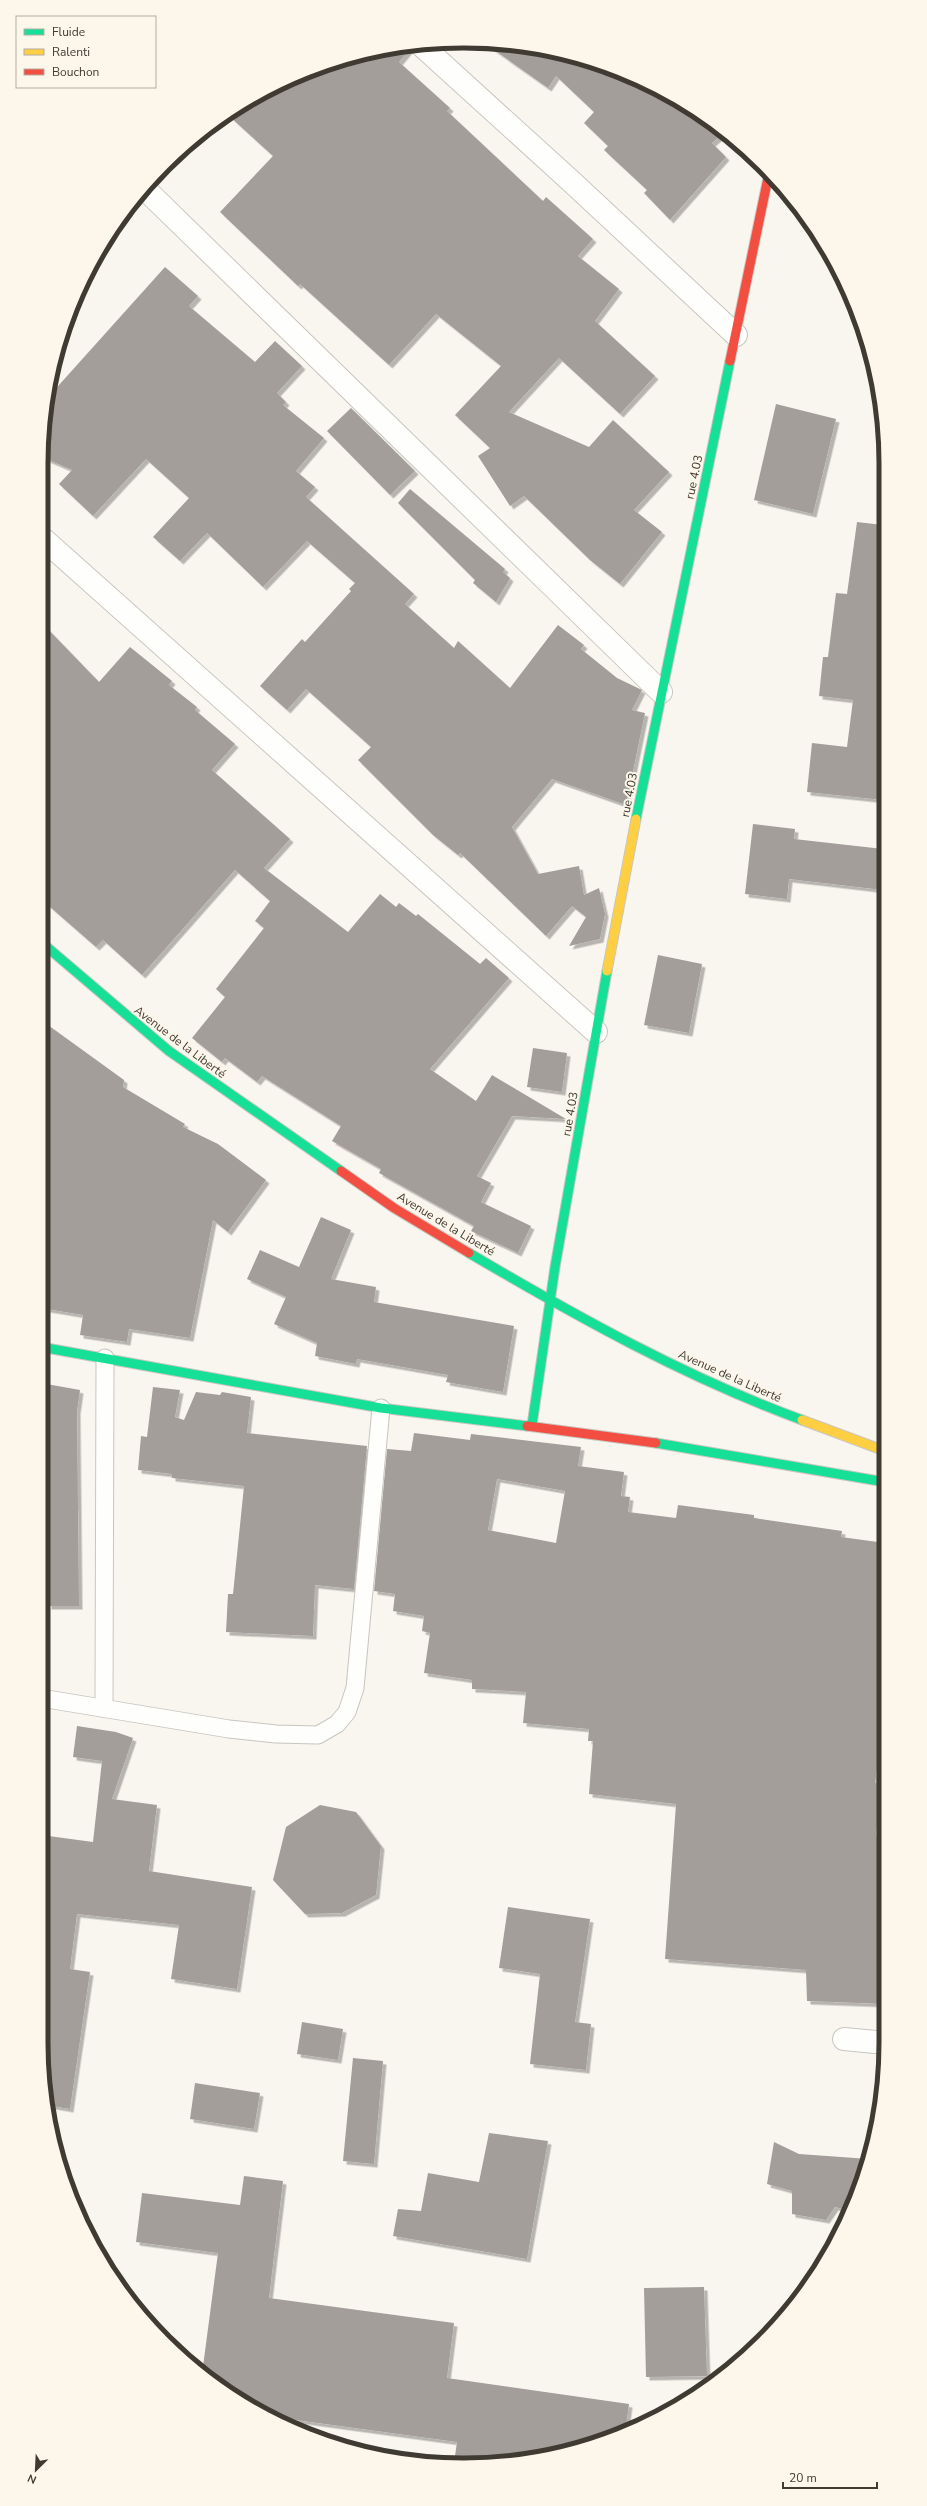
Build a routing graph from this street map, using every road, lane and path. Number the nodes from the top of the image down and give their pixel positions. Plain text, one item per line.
1 (427, 50) edge
2 (767, 181) edge
3 (149, 192) edge
4 (736, 335) junction
5 (48, 543) edge
6 (661, 692) junction
7 (48, 948) edge
8 (596, 1032) junction
9 (549, 1300) junction
10 (48, 1348) edge
11 (106, 1358) junction
12 (381, 1408) junction
13 (532, 1425) junction
14 (879, 1449) edge
15 (879, 1481) edge
16 (48, 1699) edge
17 (104, 1708) junction
18 (844, 2039) dead end
19 (879, 2042) edge

1 - 4 street
2 - 4 street, rue 4.03
3 - 6 street
4 - 6 street, rue 4.03
5 - 8 street
6 - 8 street, rue 4.03
7 - 9 street, Avenue de la Liberté
8 - 9 street, rue 4.03
9 - 13 street, rue 4.03
9 - 14 street, Avenue de la Liberté
10 - 11 street
11 - 12 street
11 - 17 lane
12 - 13 street
12 - 17 lane
13 - 15 street
16 - 17 lane
18 - 19 street

